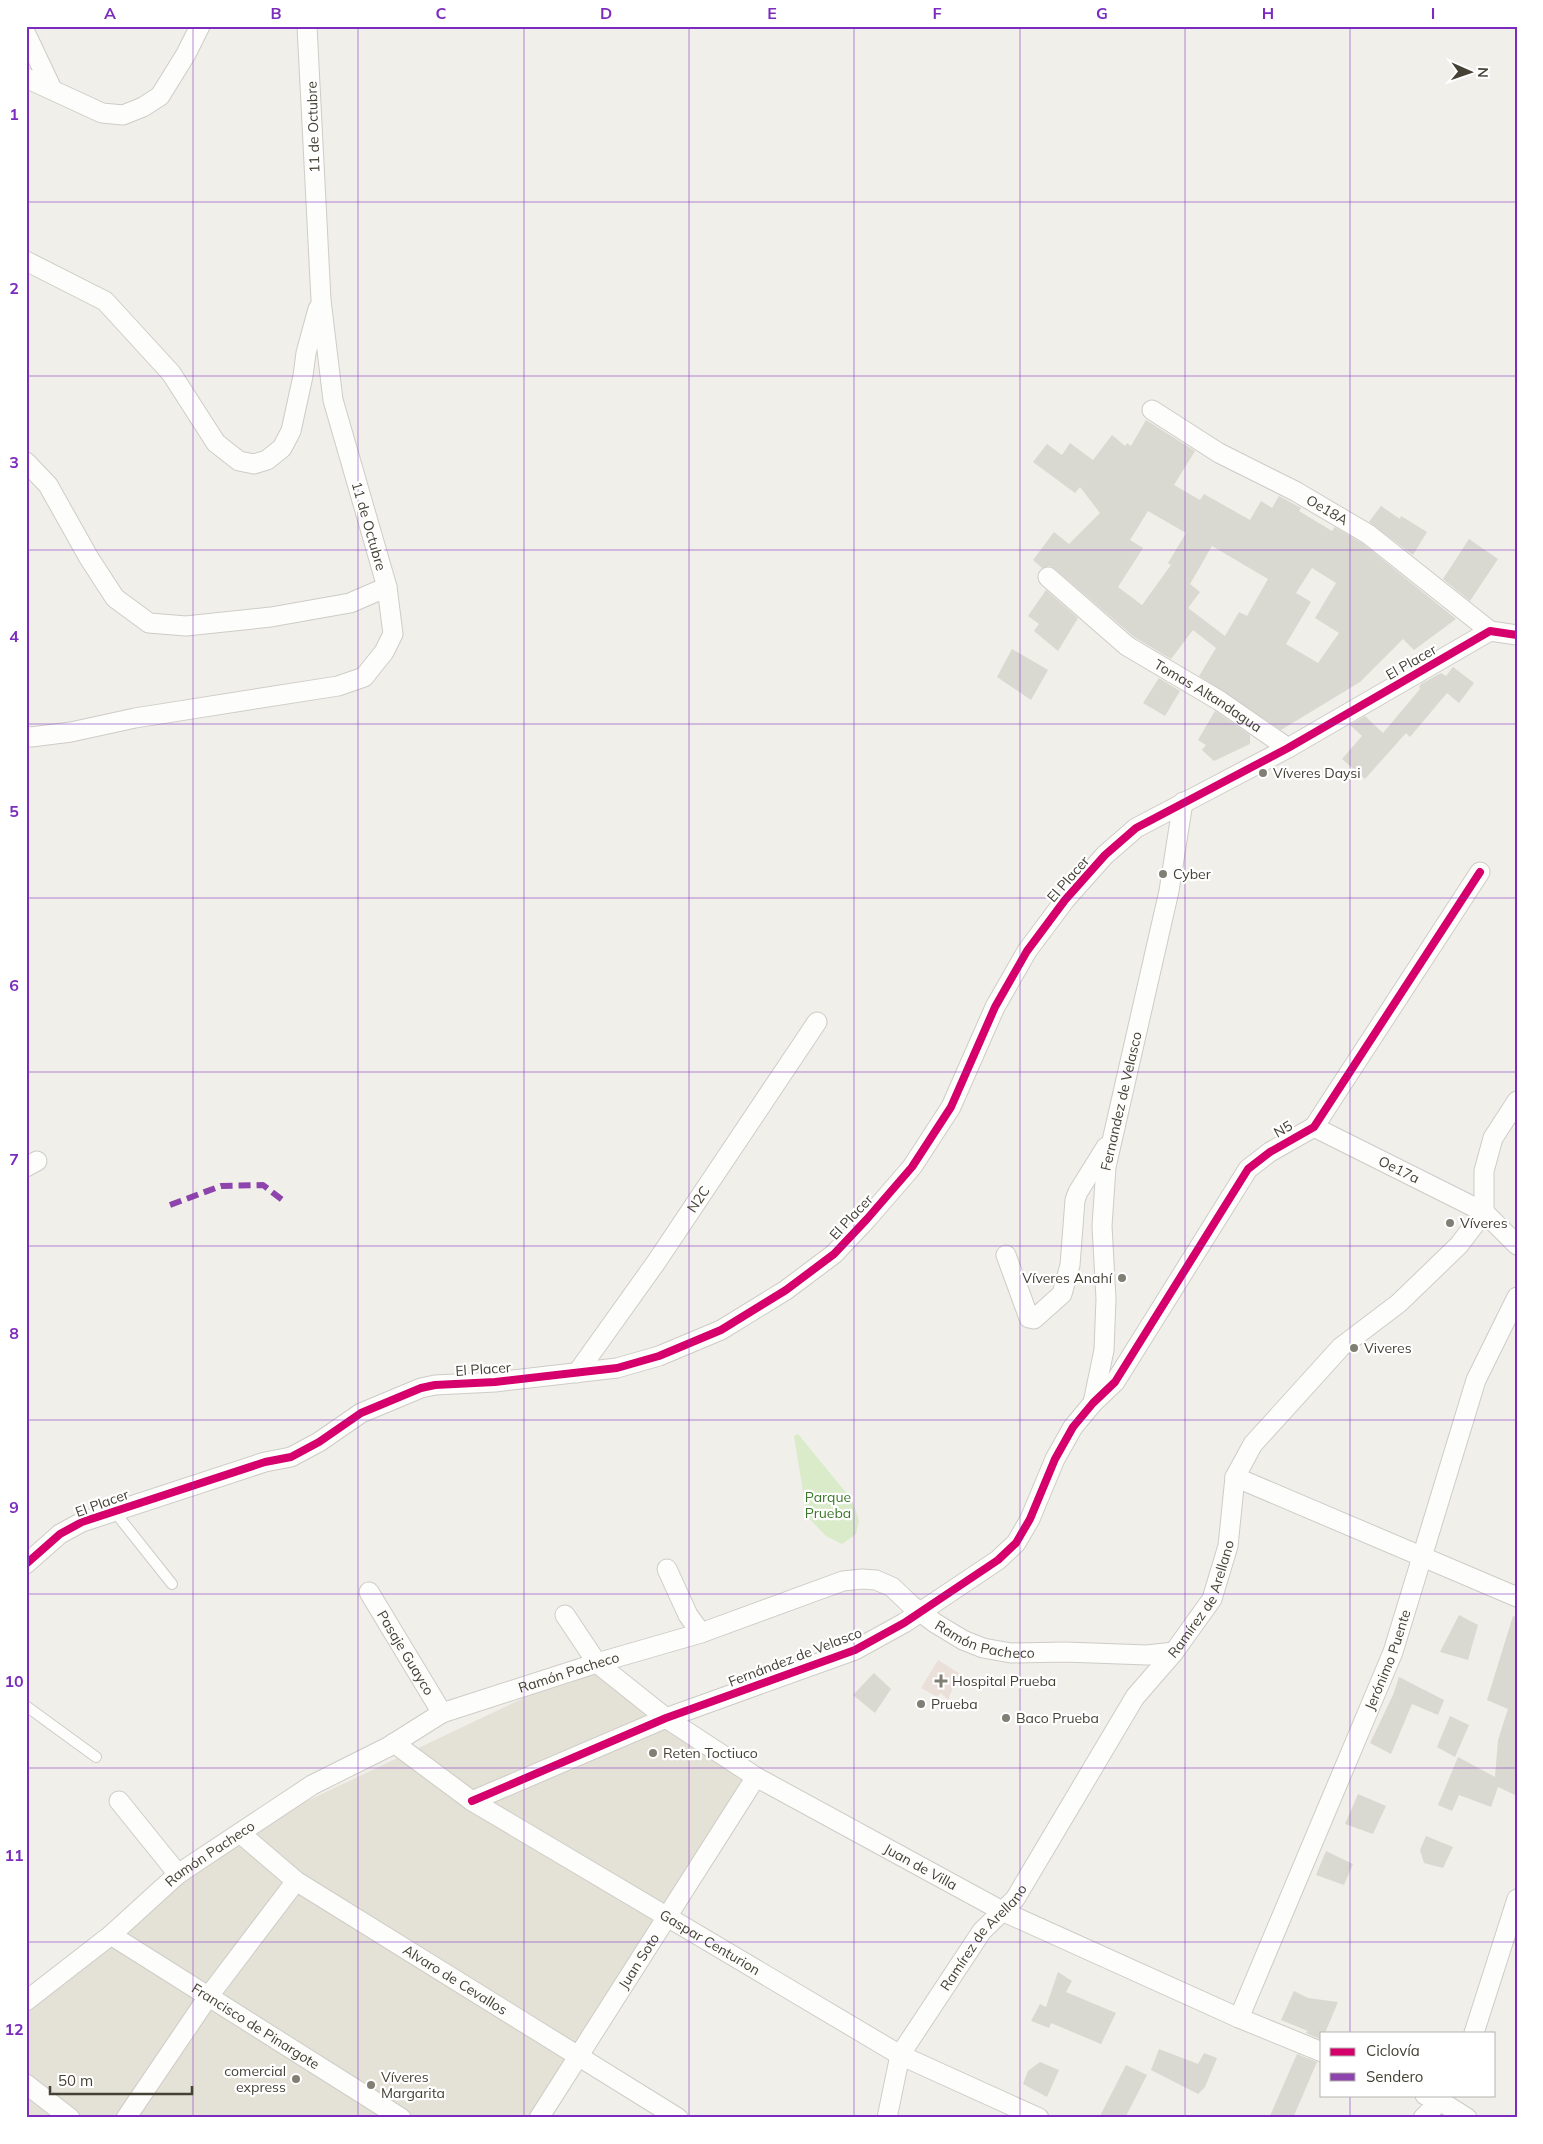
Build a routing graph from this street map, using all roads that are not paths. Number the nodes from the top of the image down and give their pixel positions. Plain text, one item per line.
1 (200, 26) edge
2 (307, 26) edge
3 (26, 34) edge
4 (26, 78) edge
5 (52, 89) junction
6 (26, 261) edge
7 (321, 300) junction
8 (1152, 410) dead end
9 (26, 462) edge
10 (1048, 577) dead end
11 (386, 587) junction
12 (1490, 631) junction
13 (1517, 635) edge
14 (26, 736) edge
15 (1288, 748) junction
16 (1183, 802) junction
17 (1480, 872) dead end
18 (817, 1022) dead end
19 (1517, 1102) edge
20 (1314, 1126) junction
21 (1115, 1133) junction
22 (1484, 1212) junction
23 (1517, 1245) edge
24 (1006, 1255) dead end
25 (1517, 1297) edge
26 (577, 1373) junction
27 (1093, 1403) junction
28 (1235, 1477) junction
29 (114, 1511) junction
30 (1422, 1556) junction
31 (26, 1564) edge
32 (666, 1569) dead end
33 (172, 1584) dead end
34 (369, 1592) dead end
35 (1517, 1597) edge
36 (920, 1612) junction
37 (565, 1615) dead end
38 (701, 1633) junction
39 (1174, 1652) junction
40 (597, 1663) junction
41 (26, 1706) edge
42 (442, 1713) junction
43 (666, 1718) junction
44 (394, 1743) junction
45 (96, 1757) dead end
46 (756, 1778) junction
47 (120, 1801) dead end
48 (472, 1801) junction
49 (240, 1832) junction
50 (178, 1874) junction
51 (296, 1881) junction
52 (1516, 1904) edge
53 (1002, 1911) junction
54 (667, 1917) junction
55 (111, 1935) junction
56 (208, 1997) junction
57 (26, 2001) edge
58 (1239, 2018) junction
59 (1474, 2032) edge
60 (1320, 2051) edge
61 (900, 2055) junction
62 (578, 2057) junction
63 (26, 2084) edge
64 (1436, 2097) edge
65 (70, 2118) edge
66 (126, 2118) edge
67 (401, 2118) edge
68 (539, 2118) edge
69 (678, 2118) edge
70 (887, 2118) edge
71 (1039, 2118) edge
72 (1423, 2118) edge
73 (1467, 2118) edge

1 - 5 street
2 - 7 street, 11 de Octubre
3 - 5 street
4 - 5 street
6 - 7 street
7 - 11 street, 11 de Octubre
8 - 12 street, Oe18A
9 - 11 street
10 - 15 street, Tomas Altandagua
11 - 14 street, 11 de Octubre
12 - 13 street
12 - 15 street, El Placer
15 - 16 street, El Placer
16 - 21 street, Fernandez de Velasco
16 - 26 street, El Placer
17 - 20 street, N5
18 - 26 street, N2C
19 - 22 street
20 - 22 street, Oe17a
20 - 27 street, N5
21 - 24 street
21 - 27 street, Fernandez de Velasco
22 - 23 street
22 - 28 street, Ramírez de Arellano
25 - 30 street, Jerónimo Puente
26 - 29 street, El Placer
27 - 36 street, Fernández de Velasco
28 - 30 street
28 - 39 street, Ramírez de Arellano
29 - 31 street, El Placer
29 - 33 lane
30 - 35 street
30 - 58 street, Jerónimo Puente
32 - 38 street
34 - 42 street, Pasaje Guayco
36 - 38 street, Ramón Pacheco
36 - 39 street, Ramón Pacheco
36 - 43 street, Fernández de Velasco
37 - 40 street, Juan de Villa
38 - 40 street, Ramón Pacheco
39 - 53 street, Ramírez de Arellano
40 - 42 street, Ramón Pacheco
40 - 43 street, Juan de Villa
41 - 45 lane
42 - 44 street, Ramón Pacheco
43 - 46 street, Juan de Villa
43 - 48 street, Fernández de Velasco
44 - 48 street, Gaspar Centurion
44 - 49 street, Ramón Pacheco
46 - 53 street, Juan de Villa
46 - 54 street, Juan Soto
47 - 50 street
48 - 54 street, Gaspar Centurion
49 - 50 street, Ramón Pacheco
49 - 51 street, Alvaro de Cevallos
50 - 55 street, Ramón Pacheco
51 - 56 street
51 - 62 street, Alvaro de Cevallos
52 - 59 street
53 - 58 street, Juan de Villa
53 - 61 street, Ramírez de Arellano
54 - 61 street, Gaspar Centurion
54 - 62 street, Juan Soto
55 - 56 street, Francisco de Pinargote
55 - 57 street, Ramón Pacheco
56 - 66 street
56 - 67 street, Francisco de Pinargote
58 - 60 street, Juan de Villa
61 - 70 street, Ramírez de Arellano
61 - 71 street, Gaspar Centurion
62 - 68 street, Juan Soto
62 - 69 street, Alvaro de Cevallos
63 - 65 street
64 - 72 street
64 - 73 street

